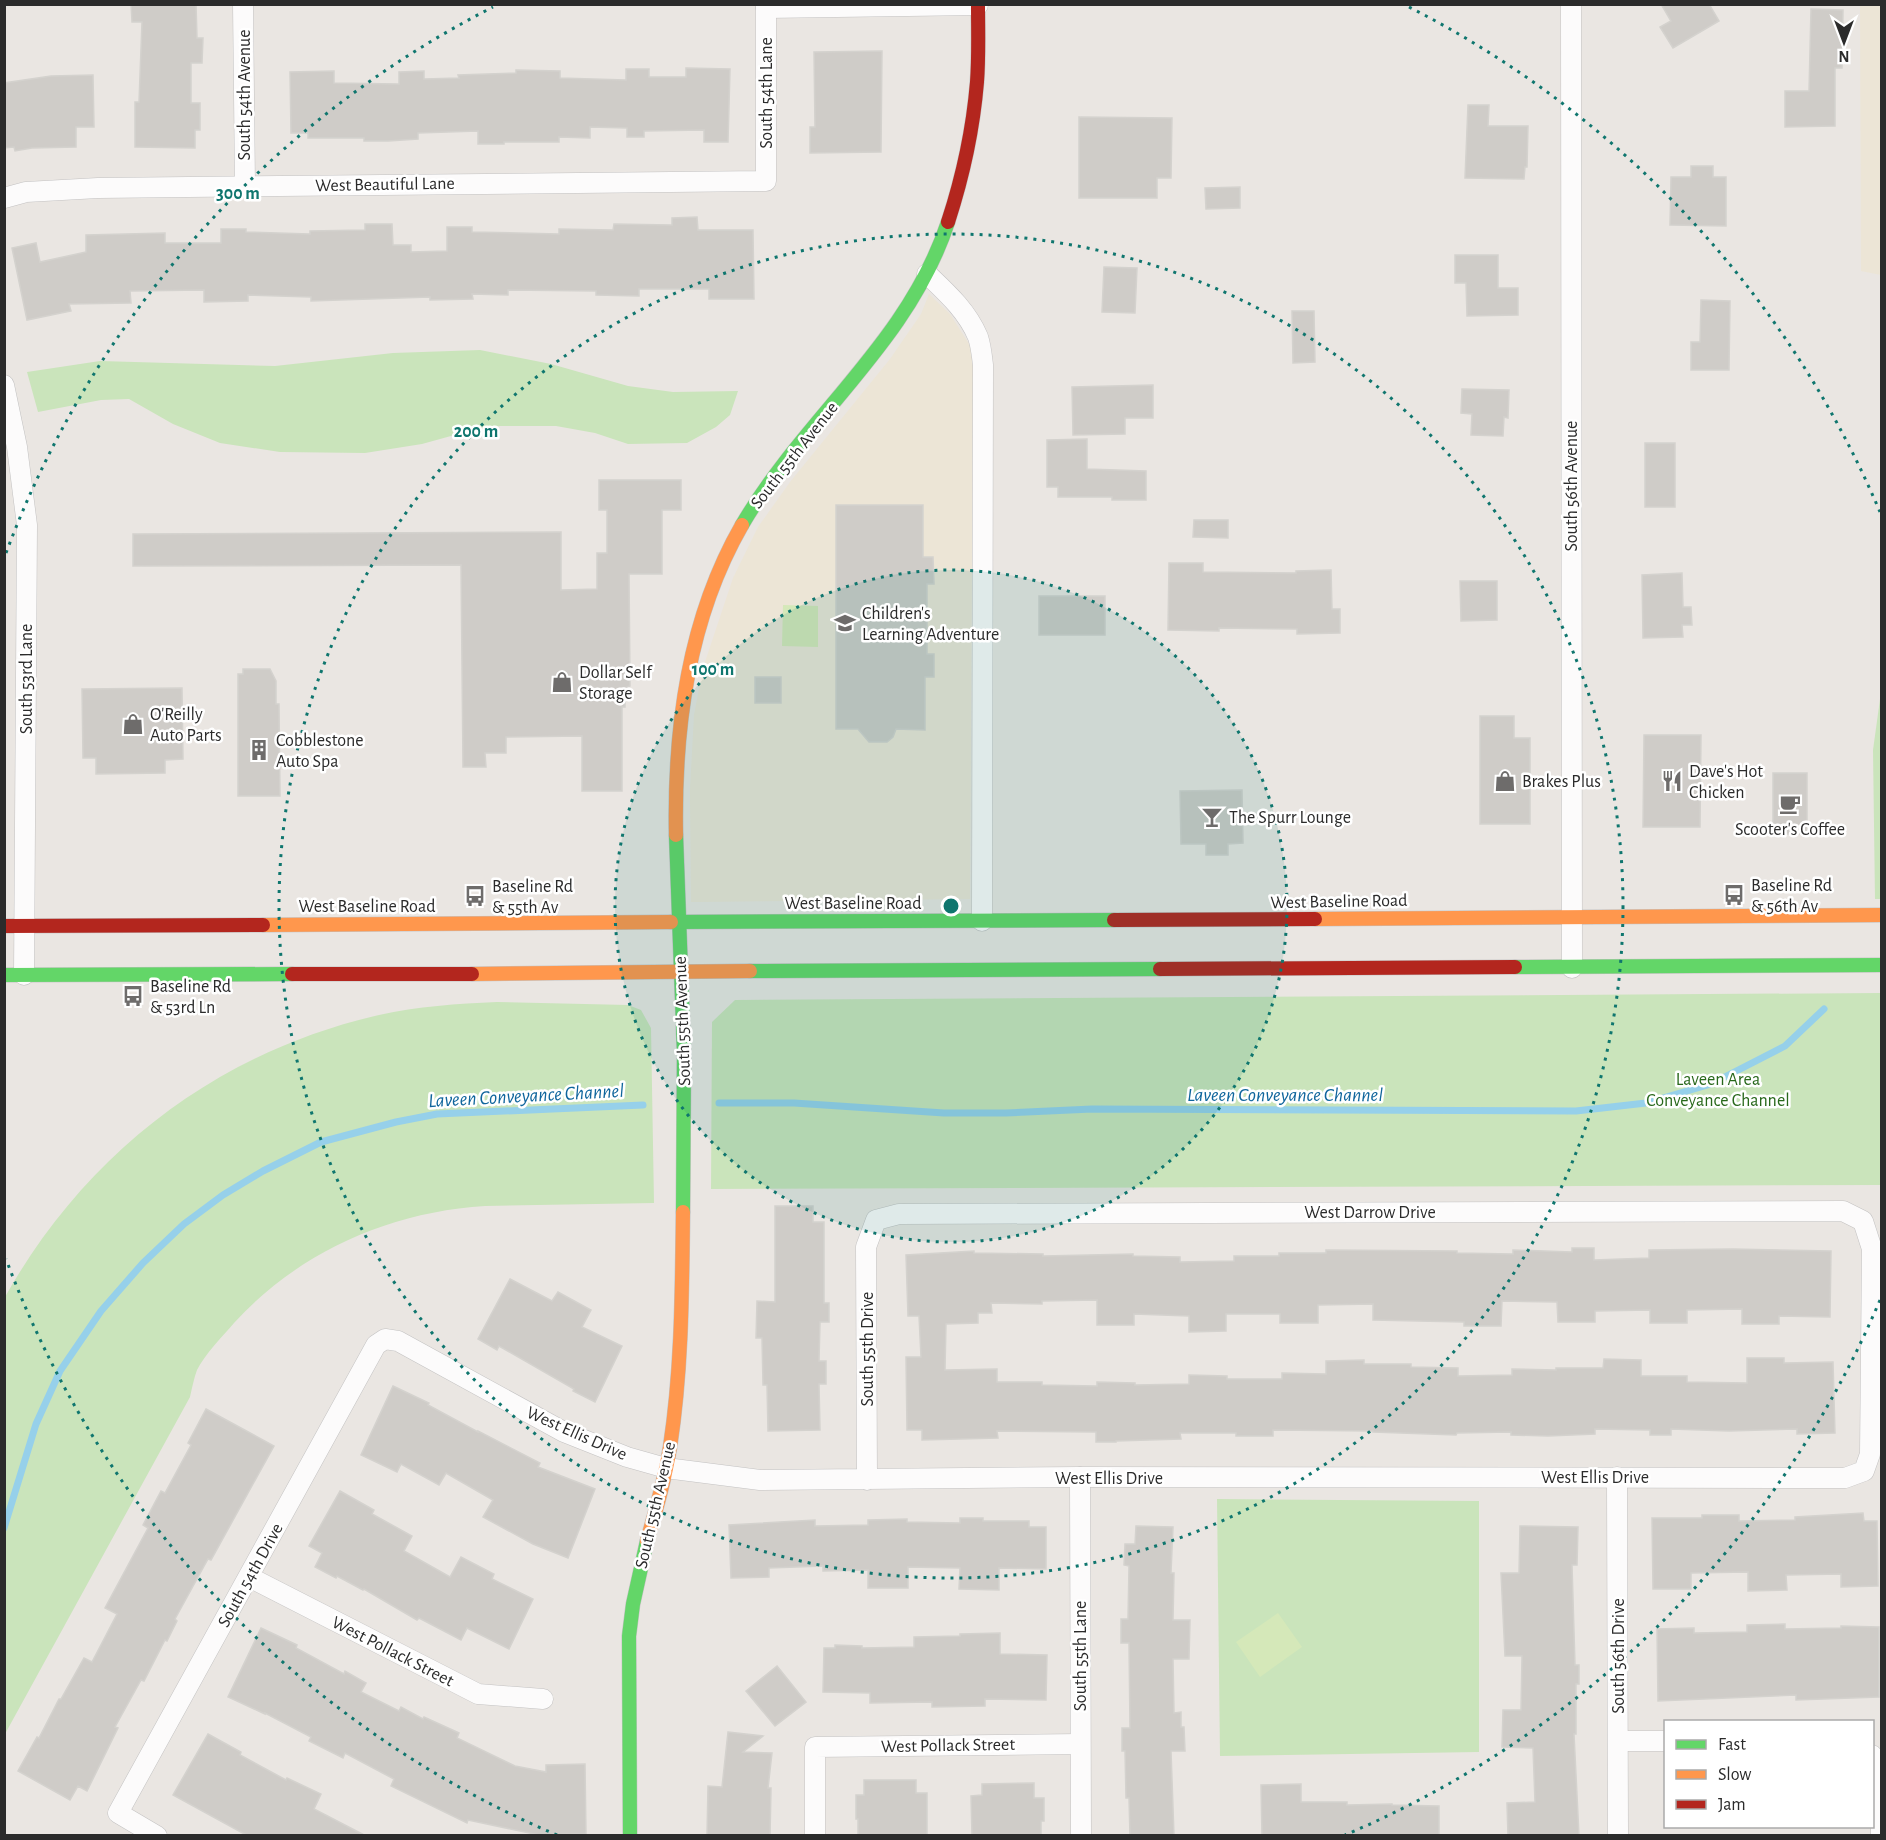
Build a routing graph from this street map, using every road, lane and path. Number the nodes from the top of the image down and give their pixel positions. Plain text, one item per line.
1 (243, 4) edge
2 (1570, 4) edge
3 (978, 5) edge
4 (766, 6) edge
5 (766, 181) joint
6 (245, 186) junction
7 (4, 198) edge
8 (927, 274) junction
9 (4, 386) edge
10 (1881, 915) edge
11 (1572, 916) junction
12 (982, 921) junction
13 (678, 922) junction
14 (14, 926) edge
15 (1881, 965) edge
16 (1572, 968) junction
17 (680, 971) junction
18 (14, 975) edge
19 (876, 1221) joint
20 (385, 1339) joint
21 (666, 1468) junction
22 (1864, 1472) joint
23 (1080, 1478) junction
24 (1617, 1478) junction
25 (867, 1480) junction
26 (249, 1577) junction
27 (543, 1699) dead end
28 (1618, 1741) junction
29 (1664, 1741) edge
30 (1080, 1744) junction
31 (1874, 1758) edge
32 (157, 1836) edge
33 (630, 1836) edge
34 (815, 1836) edge
35 (1081, 1836) edge
36 (1618, 1836) edge
37 (1881, 1836) edge

1 - 6 street, South 54th Avenue
2 - 11 street, South 56th Avenue
3 - 4 street
3 - 8 main road, South 55th Avenue
4 - 5 street, South 54th Lane
5 - 6 street, West Beautiful Lane
6 - 7 street, West Beautiful Lane
8 - 12 street
8 - 13 main road, South 55th Avenue
9 - 14 street, South 53rd Lane
10 - 11 main road, West Baseline Road
11 - 12 main road, West Baseline Road
11 - 16 street, South 56th Avenue
12 - 13 main road, West Baseline Road
13 - 14 main road, West Baseline Road
13 - 17 main road, South 55th Avenue
14 - 18 street, South 53rd Lane
15 - 16 main road
16 - 17 main road
17 - 18 main road
17 - 21 main road, South 55th Avenue
19 - 22 street, West Darrow Drive
19 - 25 street, South 55th Drive
20 - 21 street, West Ellis Drive
20 - 26 street, South 54th Drive
21 - 25 street, West Ellis Drive
21 - 33 main road, South 55th Avenue
22 - 24 street, West Ellis Drive
23 - 24 street, West Ellis Drive
23 - 25 street, West Ellis Drive
23 - 30 street, South 55th Lane
24 - 28 street, South 56th Drive
26 - 27 street, West Pollack Street
26 - 32 street, South 54th Drive
28 - 29 street
28 - 36 street, South 56th Drive
30 - 34 street, West Pollack Street
30 - 35 street, South 55th Lane
31 - 37 street

